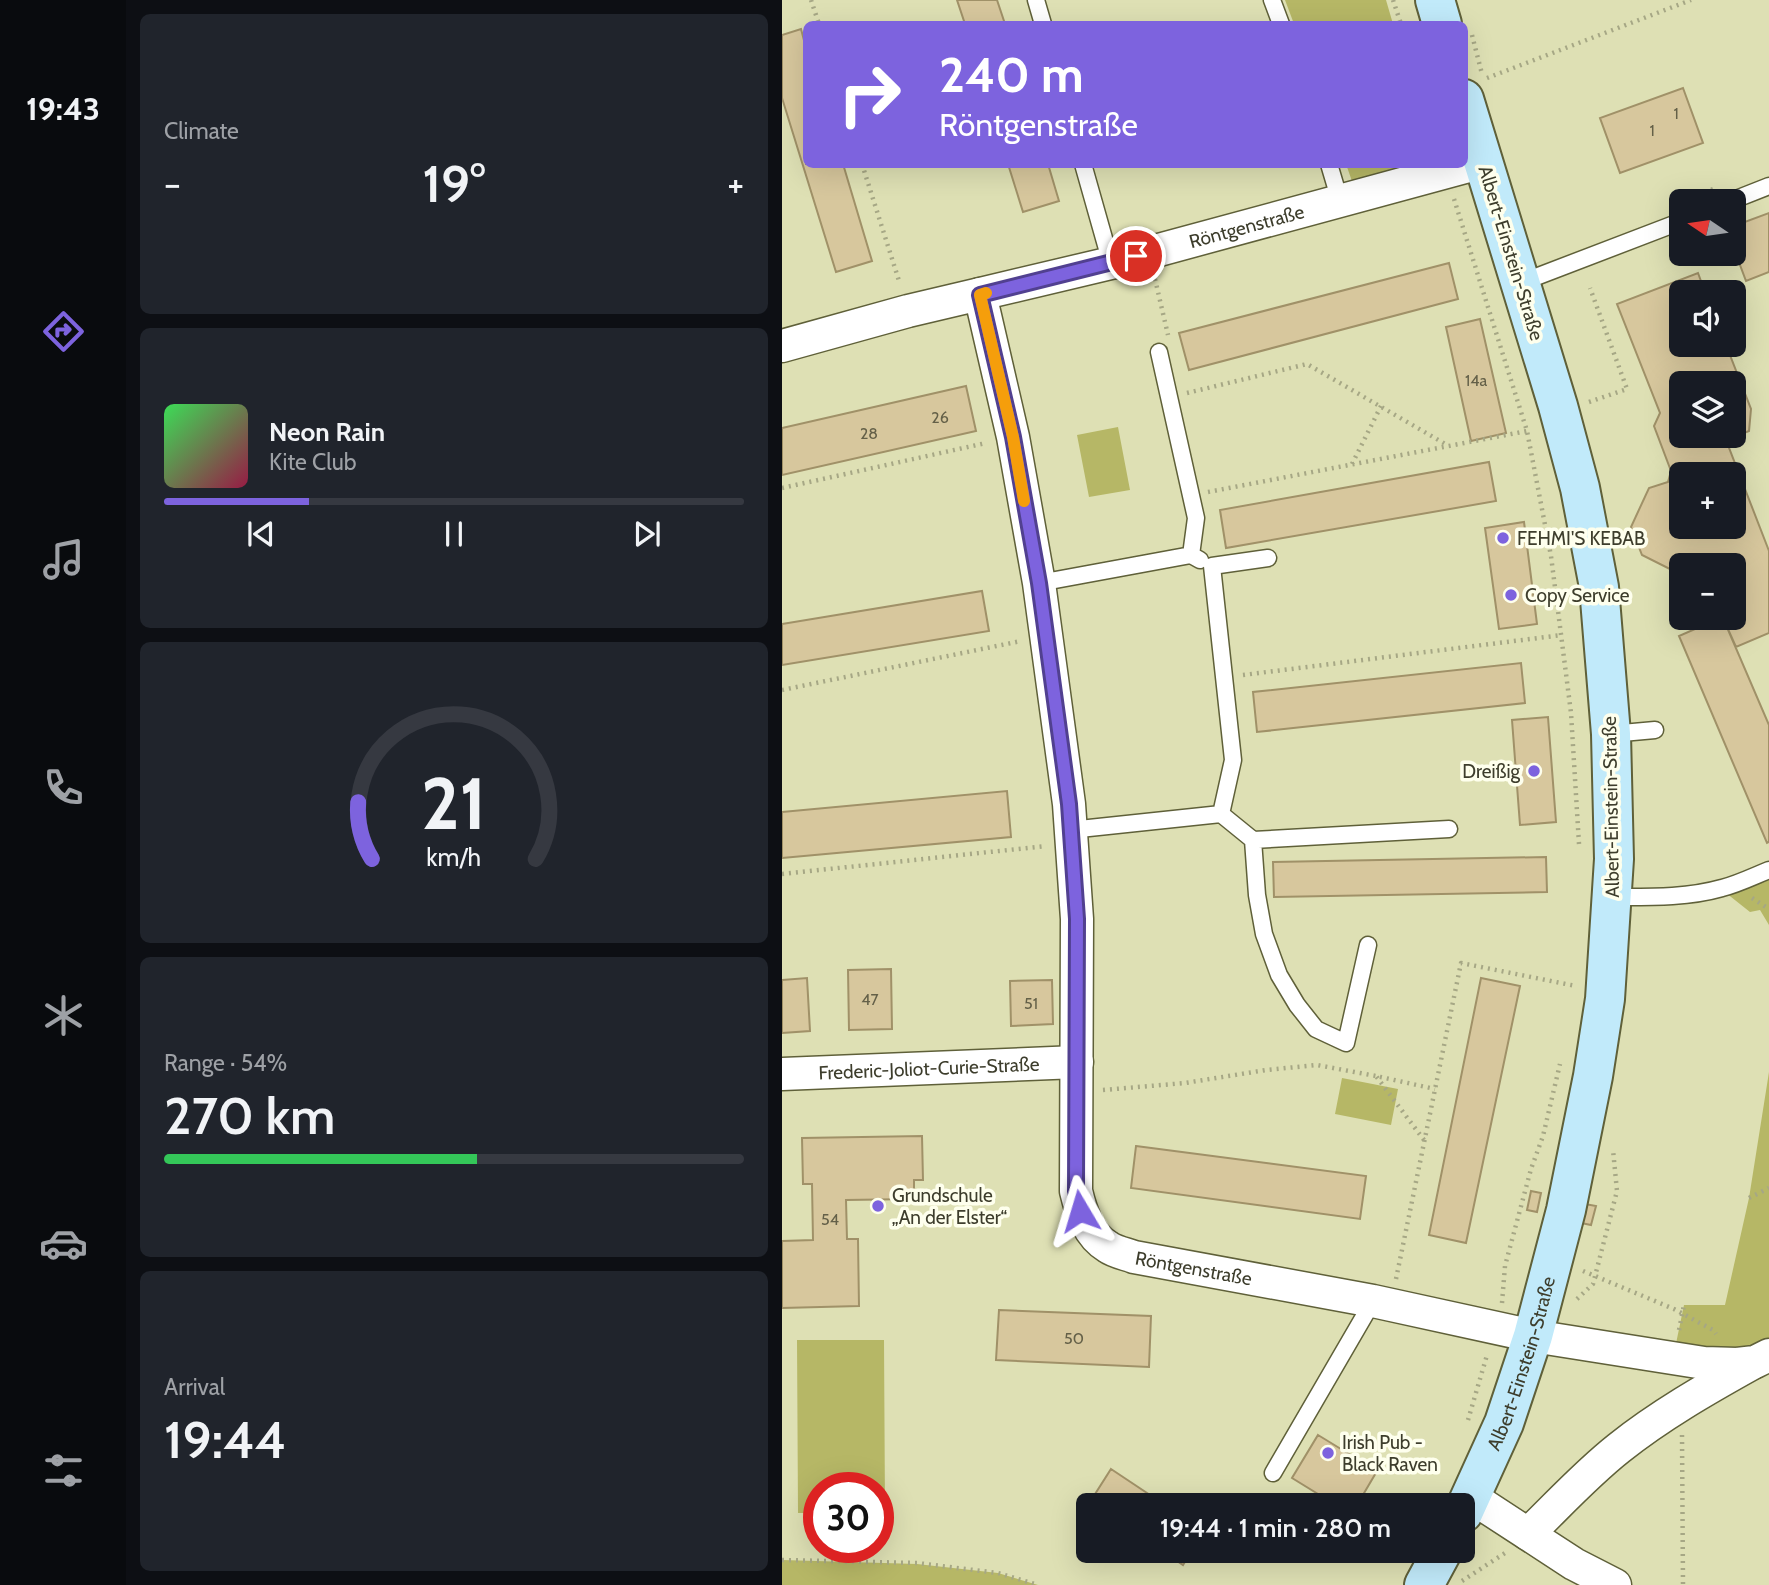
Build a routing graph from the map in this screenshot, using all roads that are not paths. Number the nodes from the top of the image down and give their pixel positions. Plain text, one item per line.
1 (1036, 0) edge
2 (1272, 0) edge
3 (1435, 0) edge
4 (1042, 21) edge
5 (1280, 21) edge
6 (1452, 21) edge
7 (1478, 88) edge
8 (1483, 162) junction
9 (1468, 166) edge
10 (1083, 168) edge
11 (1330, 168) edge
12 (1463, 168) edge
13 (1769, 186) edge
14 (1746, 195) edge
15 (1340, 201) junction
16 (1669, 226) edge
17 (1111, 263) junction
18 (1520, 283) junction
19 (980, 295) junction
20 (782, 346) edge
21 (1159, 352) road end
22 (1191, 555) junction
23 (1268, 558) dead end
24 (1211, 566) junction
25 (1039, 583) junction
26 (1655, 730) dead end
27 (1612, 734) junction
28 (1221, 814) junction
29 (1449, 829) dead end
30 (1071, 837) junction
31 (1253, 839) junction
32 (1769, 870) edge
33 (1613, 897) junction
34 (1368, 945) dead end
35 (1077, 1062) junction
36 (782, 1074) edge
37 (1384, 1294) junction
38 (1548, 1338) junction
39 (1753, 1360) edge
40 (1273, 1473) dead end
41 (1472, 1493) edge
42 (1475, 1509) edge
43 (1528, 1534) junction
44 (1450, 1563) edge
45 (1424, 1585) edge
46 (1615, 1585) edge

1 - 4 lane
2 - 5 lane
3 - 6 street
7 - 8 street, Albert-Einstein-Straße
8 - 9 street, Röntgenstraße
8 - 18 street, Albert-Einstein-Straße
10 - 17 lane
11 - 15 lane
12 - 15 street, Röntgenstraße
13 - 14 lane
15 - 17 street, Röntgenstraße
16 - 18 lane
17 - 19 street, Röntgenstraße
18 - 27 street, Albert-Einstein-Straße
19 - 20 street, Röntgenstraße
19 - 25 street, Röntgenstraße
21 - 22 lane
22 - 24 lane
22 - 25 lane
23 - 24 lane
24 - 28 lane
25 - 30 street, Röntgenstraße
26 - 27 lane
27 - 33 street, Albert-Einstein-Straße
28 - 30 lane
28 - 31 lane
29 - 31 lane
30 - 35 street, Röntgenstraße
31 - 34 lane
32 - 33 lane
33 - 38 street, Albert-Einstein-Straße
35 - 36 street, Frederic-Joliot-Curie-Straße
35 - 37 street, Röntgenstraße
37 - 38 street, Röntgenstraße
37 - 40 lane
38 - 39 street, Röntgenstraße
38 - 41 street, Albert-Einstein-Straße
39 - 43 street
42 - 43 street
43 - 46 street
44 - 45 street

